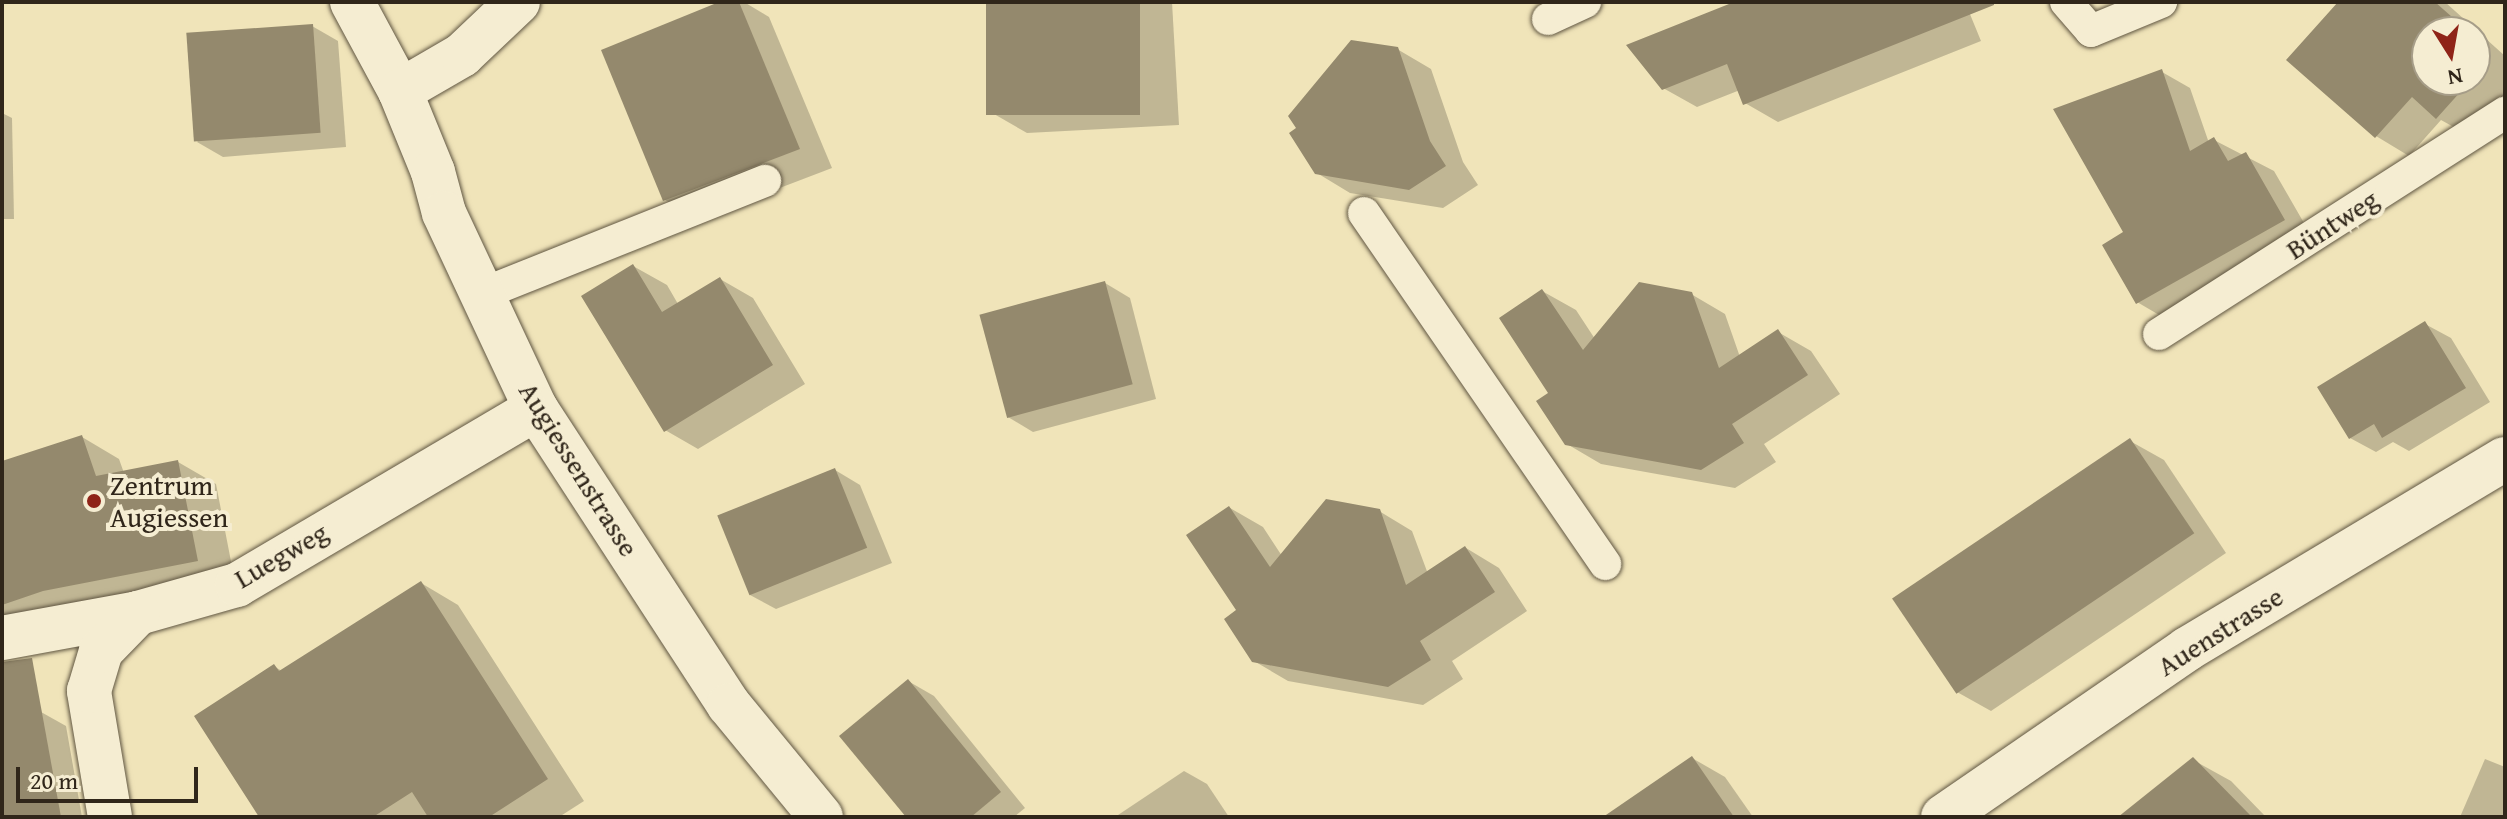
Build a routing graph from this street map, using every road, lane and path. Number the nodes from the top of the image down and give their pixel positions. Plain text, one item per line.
1 (352, 2) edge
2 (518, 2) edge
3 (1585, 2) edge
4 (2066, 2) edge
5 (2161, 2) edge
6 (1548, 19) dead end
7 (400, 91) junction
8 (2505, 113) edge
9 (765, 181) dead end
10 (1364, 213) dead end
11 (482, 294) junction
12 (2159, 334) dead end
13 (536, 409) junction
14 (2505, 459) edge
15 (1605, 564) dead end
16 (138, 613) junction
17 (2, 638) edge
18 (110, 817) edge
19 (821, 817) edge
20 (1943, 817) edge

1 - 7 street, Augiessenstrasse
2 - 7 street
3 - 6 lane
4 - 5 lane
7 - 11 street, Augiessenstrasse
8 - 12 lane, Büntweg
9 - 11 lane
10 - 15 lane
11 - 13 street, Augiessenstrasse
13 - 16 street, Luegweg
13 - 19 street, Augiessenstrasse
14 - 20 street, Auenstrasse
16 - 17 street, Luegweg
16 - 18 street

